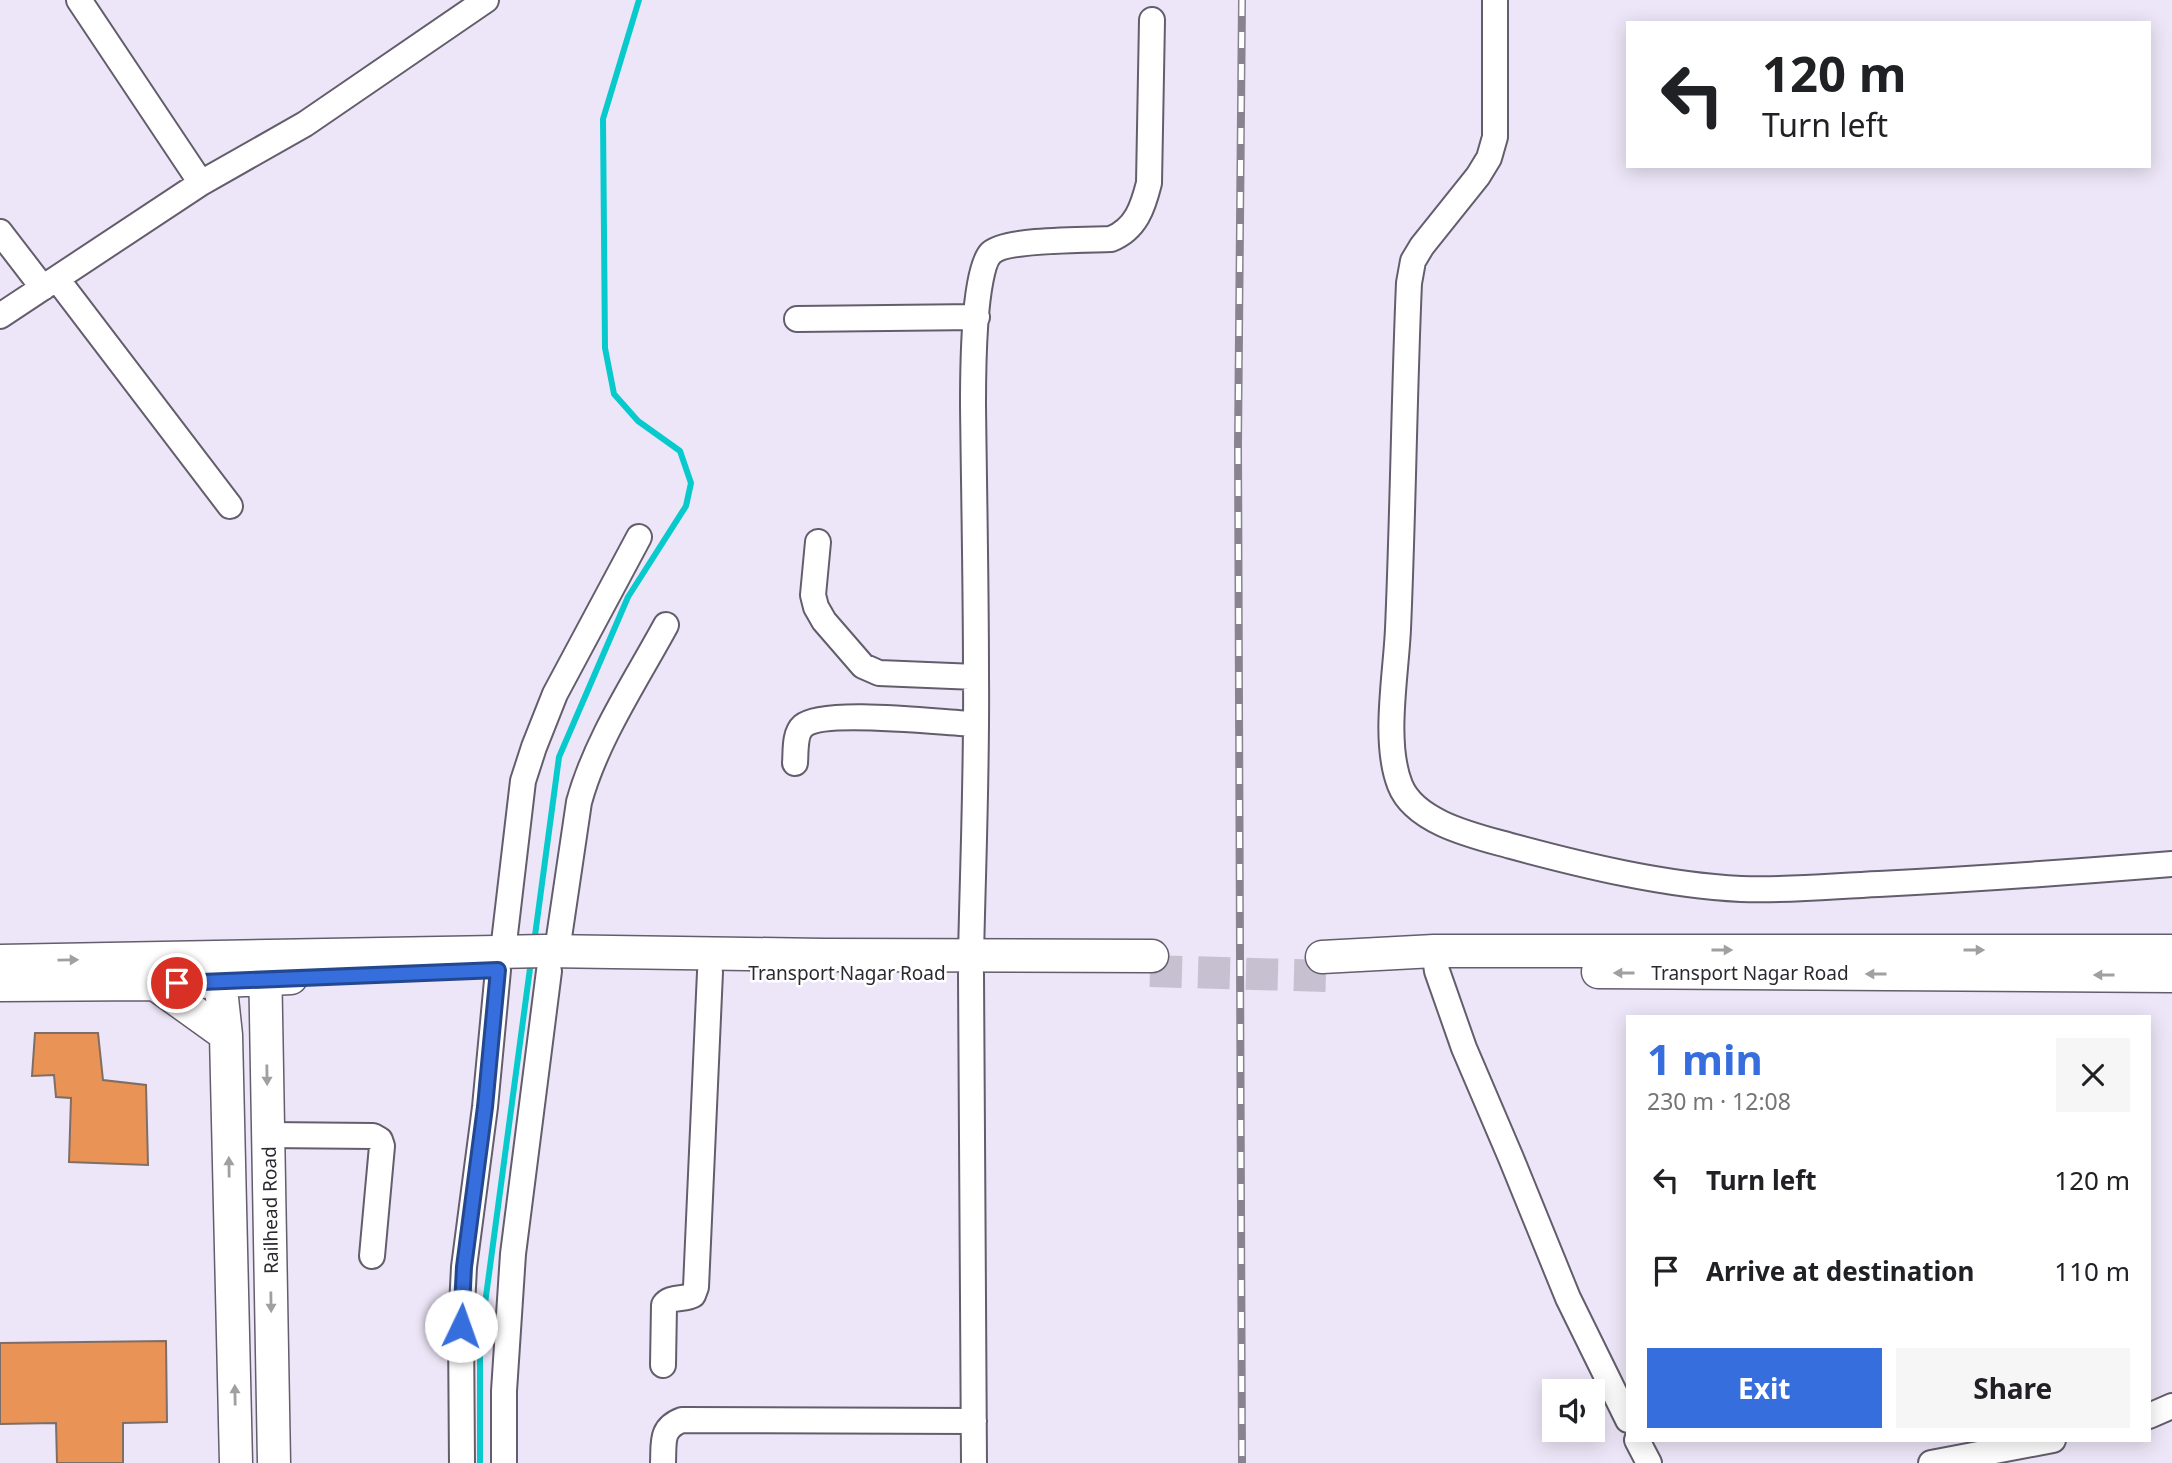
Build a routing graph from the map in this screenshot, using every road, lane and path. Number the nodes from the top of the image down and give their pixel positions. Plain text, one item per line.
1 (79, 0) edge
2 (486, 0) edge
3 (1495, 0) edge
4 (1152, 20) dead end
5 (201, 183) junction
6 (0, 232) edge
7 (50, 283) junction
8 (0, 316) edge
9 (977, 317) junction
10 (797, 319) dead end
11 (230, 506) dead end
12 (639, 537) dead end
13 (818, 542) dead end
14 (666, 625) dead end
15 (976, 677) junction
16 (975, 724) junction
17 (795, 763) dead end
18 (2172, 864) edge
19 (2172, 951) edge
20 (504, 960) junction
21 (0, 961) edge
22 (549, 961) junction
23 (1435, 961) junction
24 (1151, 963) tunnel mouth
25 (971, 965) junction
26 (1324, 967) tunnel mouth
27 (265, 968) junction
28 (219, 970) junction
29 (710, 972) junction
30 (2172, 976) edge
31 (306, 978) junction
32 (155, 984) junction
33 (0, 985) edge
34 (266, 1028) junction
35 (226, 1035) junction
36 (268, 1135) junction
37 (372, 1256) dead end
38 (663, 1365) dead end
39 (2172, 1406) edge
40 (2151, 1415) edge
41 (1626, 1416) edge
42 (974, 1421) junction
43 (1638, 1442) edge
44 (2042, 1442) edge
45 (236, 1463) edge
46 (274, 1463) edge
47 (462, 1463) edge
48 (504, 1463) edge
49 (663, 1463) edge
50 (974, 1463) edge
51 (1649, 1463) edge
52 (1931, 1463) edge

1 - 5 street
2 - 5 street
3 - 18 street
4 - 9 street
5 - 7 street
6 - 7 street
7 - 8 street
7 - 11 street
9 - 10 street
9 - 15 street
12 - 20 street
13 - 15 street
14 - 22 street
15 - 16 street
16 - 17 street
16 - 25 street
23 -> 19 main road, Transport Nagar Road
20 - 22 main road
20 - 27 main road
20 - 31 main road
20 - 47 street
21 -> 28 main road
22 - 25 main road
22 - 29 main road, Transport Nagar Road
22 - 48 street
23 - 26 main road, Transport Nagar Road
30 -> 23 main road, Transport Nagar Road
23 - 41 street
24 - 25 main road, Transport Nagar Road
25 - 29 main road, Transport Nagar Road
25 - 42 street
27 - 28 main road
27 - 31 main road
27 - 34 main road, Railhead Road
28 - 32 main road
28 - 35 main road, Railhead Road
29 - 38 street
31 - 34 main road
32 - 33 main road
32 - 35 main road
34 -> 36 main road, Railhead Road
45 -> 35 main road, Railhead Road
36 - 37 street
36 -> 46 main road, Railhead Road
39 - 40 street
42 - 49 street
42 - 50 street
43 - 51 street
44 - 52 street

